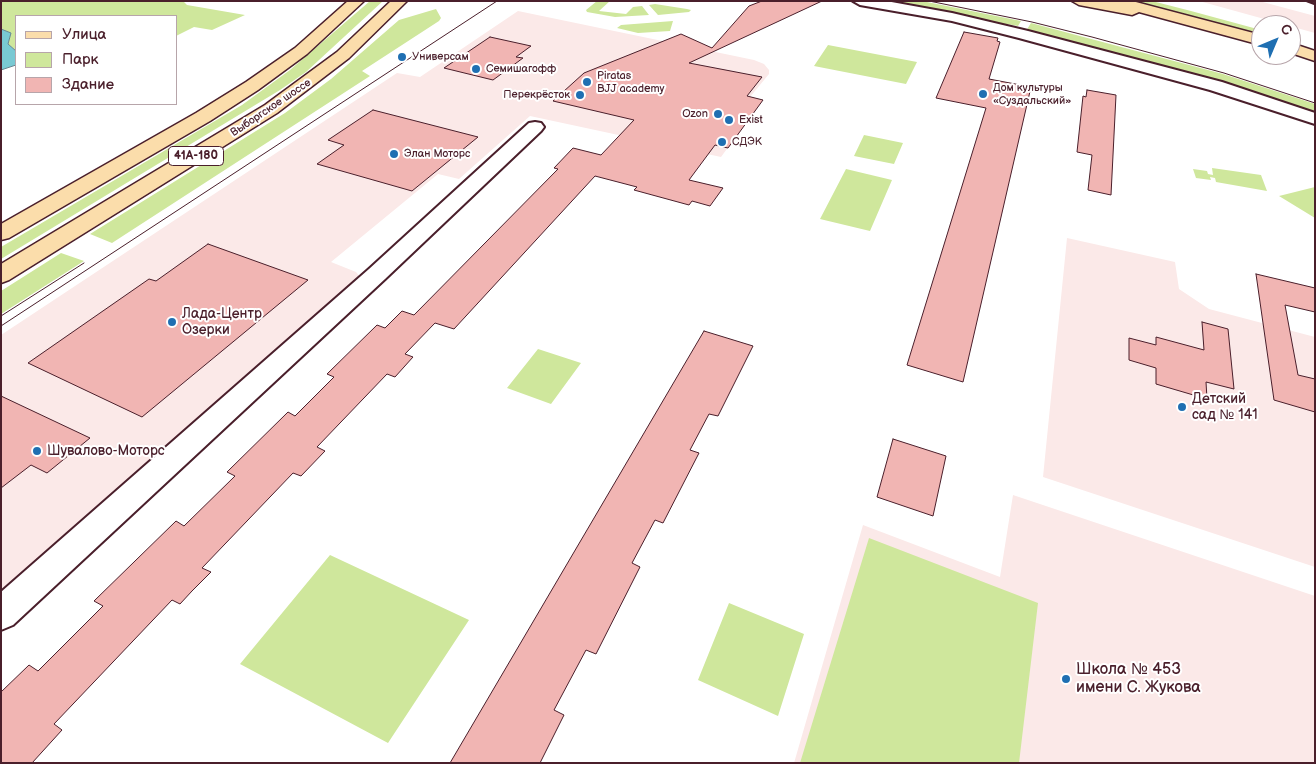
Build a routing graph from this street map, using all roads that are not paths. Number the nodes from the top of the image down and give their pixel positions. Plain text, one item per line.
1 (357, 1) edge
2 (400, 1) edge
3 (860, 1) edge
4 (1079, 1) edge
5 (1114, 1) edge
6 (1170, 1) edge
7 (1196, 7) dead end
8 (1201, 23) junction
9 (1301, 36) edge
10 (1251, 37) edge
11 (1315, 40) edge
12 (1301, 51) edge
13 (1315, 56) edge
14 (1315, 119) edge
15 (536, 127) dead end
16 (1, 233) edge
17 (1, 275) edge
18 (1, 614) edge

1 - 16 main road, 41А-180
2 - 17 main road, Выборгское шоссе / 41А-180
3 - 14 street
4 - 8 main road
5 - 8 main road
6 - 7 main road
8 - 10 main road
9 - 11 main road
12 - 13 main road
15 - 18 street

